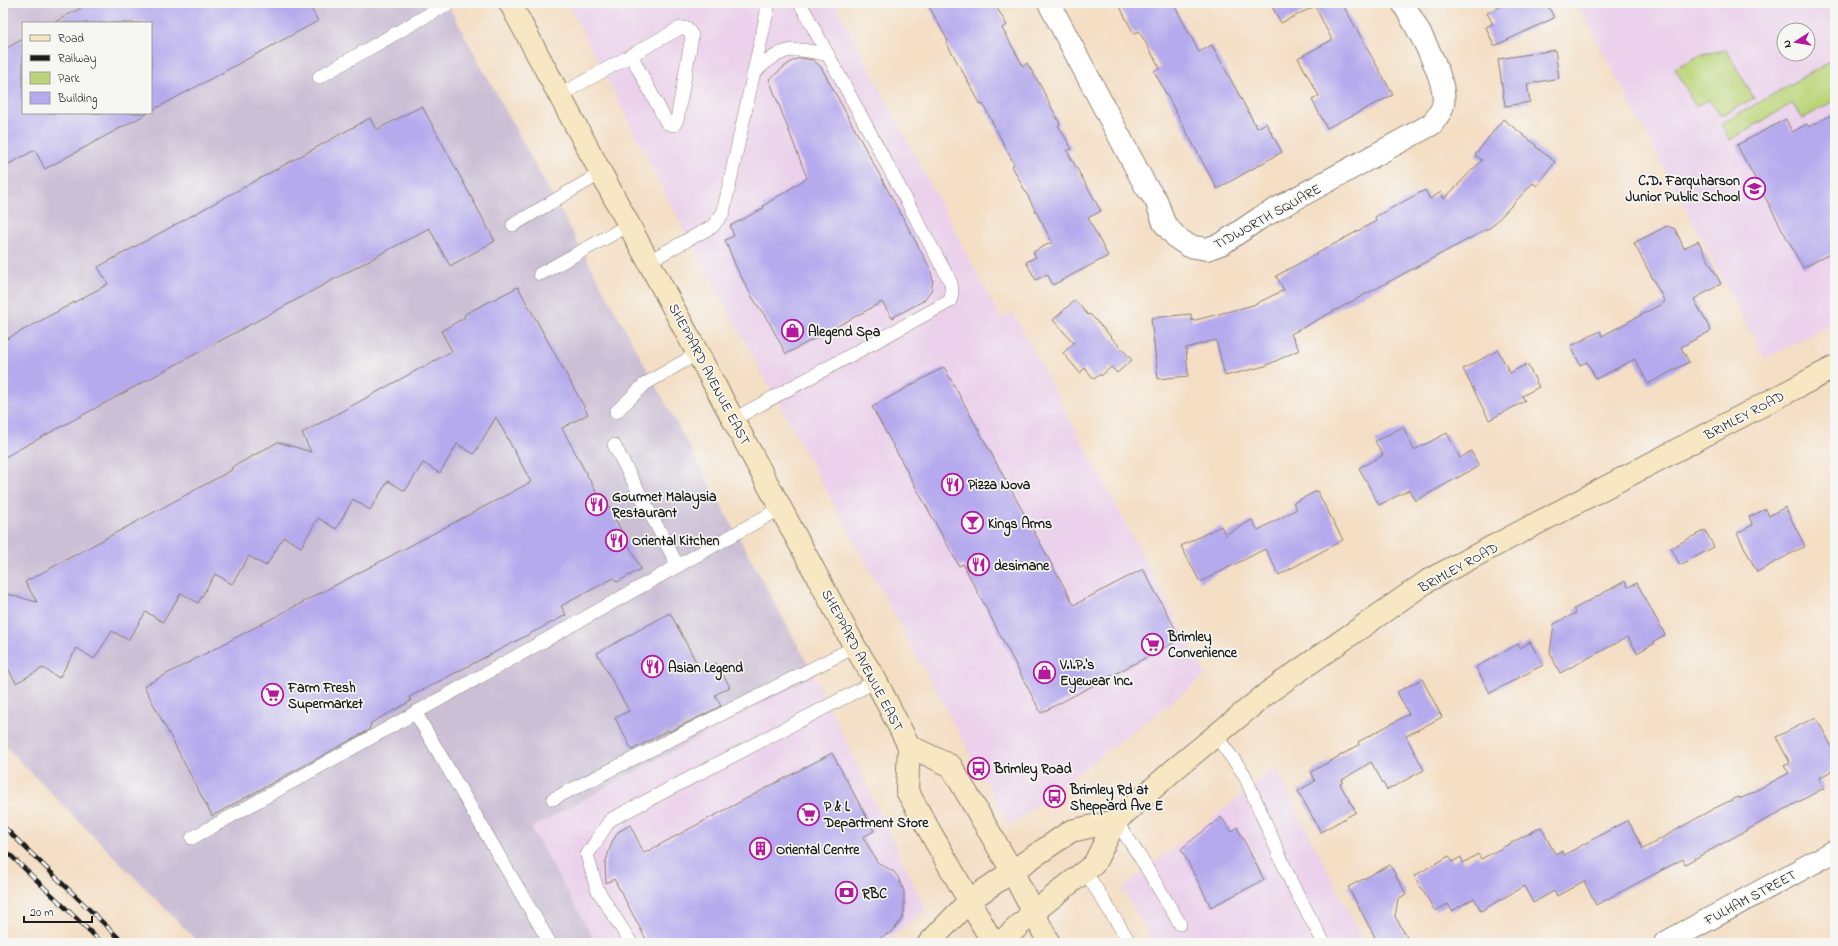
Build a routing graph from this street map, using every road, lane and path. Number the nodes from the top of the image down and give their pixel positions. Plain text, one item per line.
1 (449, 3) edge
2 (510, 3) edge
3 (769, 3) edge
4 (800, 3) edge
5 (1049, 3) edge
6 (1403, 3) edge
7 (631, 55) junction
8 (828, 55) junction
9 (754, 74) junction
10 (319, 77) dead end
11 (560, 95) junction
12 (601, 173) junction
13 (513, 225) dead end
14 (629, 225) junction
15 (649, 261) junction
16 (540, 274) dead end
17 (698, 353) junction
18 (1835, 367) edge
19 (616, 412) dead end
20 (734, 419) junction
21 (614, 445) dead end
22 (781, 508) junction
23 (678, 566) junction
24 (855, 647) junction
25 (876, 680) junction
26 (415, 712) junction
27 (1216, 736) junction
28 (909, 746) junction
29 (553, 799) dead end
30 (1116, 821) junction
31 (192, 838) dead end
32 (1835, 852) edge
33 (1012, 871) junction
34 (1085, 871) junction
35 (970, 900) junction
36 (1034, 912) junction
37 (1180, 924) dead end
38 (550, 943) edge
39 (631, 943) edge
40 (929, 943) edge
41 (994, 943) edge
42 (1000, 943) edge
43 (1049, 943) edge
44 (1130, 943) edge
45 (1324, 943) edge
46 (1665, 943) edge

1 - 10 lane
2 - 11 main road, SHEPPARD AVENUE EAST
3 - 9 lane
4 - 8 lane
5 - 6 street, TIDWORTH SQUARE
7 - 7 lane
7 - 11 lane
8 - 9 lane
8 - 20 lane
9 - 15 lane
11 - 12 main road, SHEPPARD AVENUE EAST
12 - 13 lane
12 - 14 main road, SHEPPARD AVENUE EAST
14 - 15 main road, SHEPPARD AVENUE EAST
14 - 16 lane
15 - 17 main road, SHEPPARD AVENUE EAST
17 - 19 lane
17 - 20 main road, SHEPPARD AVENUE EAST
18 - 27 main road, BRIMLEY ROAD
20 - 22 main road, SHEPPARD AVENUE EAST
21 - 23 lane
22 - 23 lane
22 - 24 main road, SHEPPARD AVENUE EAST
23 - 26 lane
24 - 25 main road, SHEPPARD AVENUE EAST
24 - 29 lane
25 - 28 main road, SHEPPARD AVENUE EAST
25 - 39 lane
26 - 31 lane
26 - 38 lane
27 - 30 main road, BRIMLEY ROAD
27 - 45 lane
28 - 33 main road, SHEPPARD AVENUE EAST
28 - 35 main road, SHEPPARD AVENUE EAST
30 - 33 main road, BRIMLEY ROAD
30 - 34 main road, BRIMLEY ROAD
30 - 37 lane
32 - 46 street, FULHAM STREET
33 - 35 main road, BRIMLEY ROAD
33 - 36 main road, SHEPPARD AVENUE EAST
34 - 36 main road, BRIMLEY ROAD
34 - 44 lane
35 - 40 main road, BRIMLEY ROAD
35 - 41 main road, SHEPPARD AVENUE EAST
36 - 42 main road, BRIMLEY ROAD
36 - 43 main road, SHEPPARD AVENUE EAST

